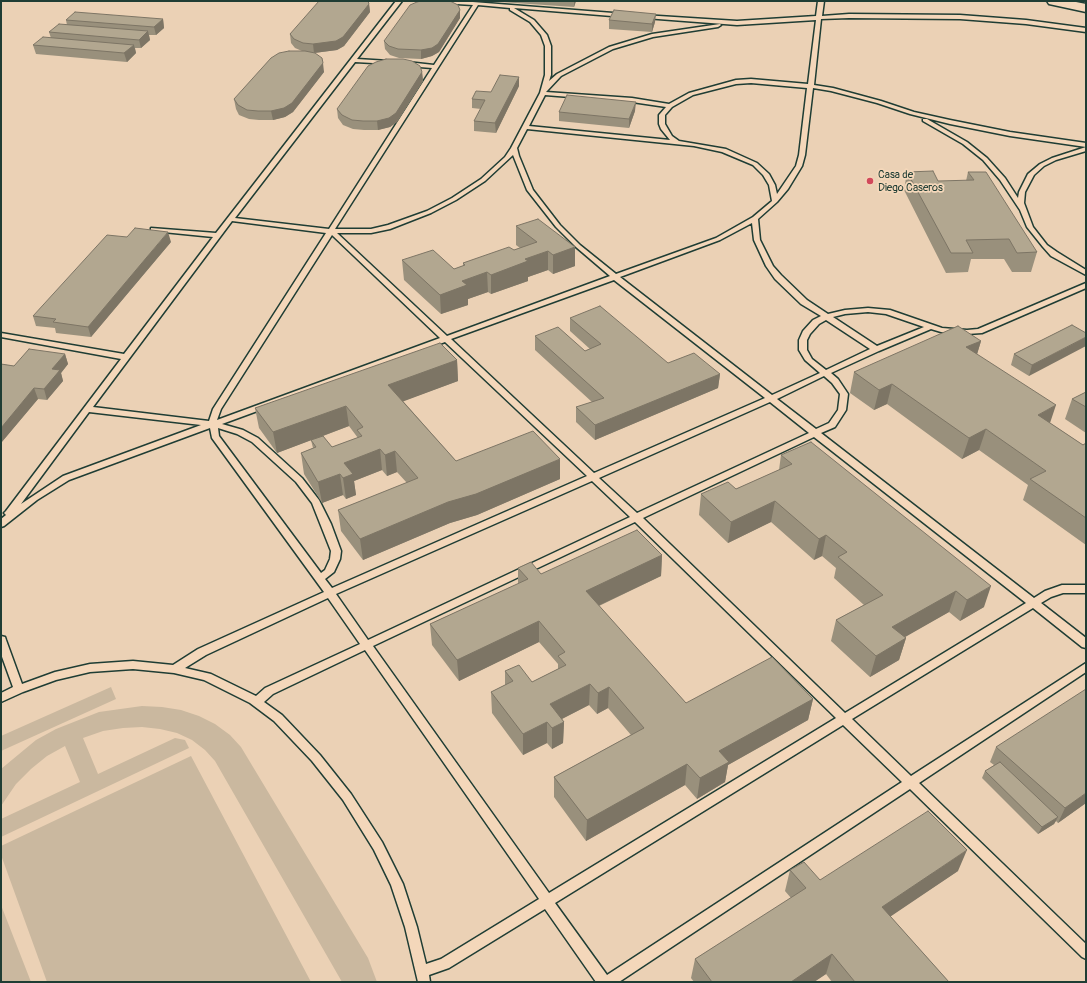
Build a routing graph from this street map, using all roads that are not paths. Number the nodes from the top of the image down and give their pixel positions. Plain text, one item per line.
1 (400, 1) edge
2 (440, 1) edge
3 (821, 1) edge
4 (1053, 1) edge
5 (476, 4) junction
6 (507, 6) junction
7 (1086, 8) edge
8 (634, 15) edge
9 (642, 16) edge
10 (819, 17) junction
11 (737, 23) junction
12 (1086, 30) edge
13 (354, 60) junction
14 (436, 67) junction
15 (810, 85) junction
16 (544, 90) junction
17 (670, 106) junction
18 (912, 113) junction
19 (525, 126) junction
20 (677, 142) junction
21 (1086, 145) edge
22 (514, 147) junction
23 (1086, 149) edge
24 (775, 201) junction
25 (1024, 212) junction
26 (756, 218) junction
27 (230, 219) junction
28 (153, 229) edge
29 (330, 231) junction
30 (217, 235) junction
31 (1086, 273) edge
32 (614, 277) junction
33 (1086, 285) edge
34 (825, 316) junction
35 (930, 327) junction
36 (1, 336) edge
37 (447, 338) junction
38 (876, 349) junction
39 (125, 357) junction
40 (825, 373) junction
41 (772, 398) junction
42 (87, 409) junction
43 (213, 424) junction
44 (817, 434) junction
45 (593, 476) junction
46 (638, 518) junction
47 (1, 524) edge
48 (319, 579) junction
49 (1086, 589) edge
50 (330, 593) junction
51 (1034, 603) junction
52 (1, 640) edge
53 (1086, 644) edge
54 (366, 646) junction
55 (1086, 667) edge
56 (174, 669) junction
57 (19, 688) junction
58 (1, 698) edge
59 (256, 702) junction
60 (845, 718) junction
61 (912, 782) junction
62 (547, 901) junction
63 (1086, 953) edge
64 (423, 977) edge
65 (604, 982) edge
66 (608, 982) edge

1 - 13 lane
2 - 5 lane
3 - 10 lane
4 - 7 street
5 - 6 lane
5 - 14 lane
6 - 8 lane
6 - 16 lane
9 - 11 lane
10 - 11 lane
10 - 12 lane
10 - 15 lane
11 - 16 lane
13 - 14 lane
13 - 27 lane
14 - 29 lane
15 - 17 lane
15 - 18 lane
15 - 24 lane
16 - 17 lane
16 - 19 lane
17 - 20 lane
18 - 21 lane
18 - 25 lane
19 - 20 lane
19 - 22 lane
20 - 24 lane
22 - 29 lane
22 - 32 lane
23 - 25 lane
24 - 26 lane
25 - 31 lane
26 - 32 lane
26 - 34 lane
27 - 29 lane
27 - 30 lane
28 - 30 lane
29 - 37 lane
29 - 43 lane
30 - 39 lane
32 - 37 lane
32 - 41 lane
33 - 35 lane
34 - 35 lane
34 - 38 lane
34 - 40 lane
35 - 38 lane
36 - 39 lane
37 - 43 lane
37 - 45 lane
38 - 40 lane
39 - 42 lane
40 - 41 lane
40 - 44 lane
41 - 44 lane
41 - 45 lane
42 - 43 lane
42 - 47 lane
43 - 47 lane
43 - 48 lane
43 - 48 lane
44 - 46 lane
44 - 51 lane
45 - 46 lane
45 - 50 lane
46 - 54 lane
46 - 60 lane
48 - 50 lane
49 - 51 lane
50 - 54 lane
50 - 56 lane
51 - 53 lane
51 - 60 lane
52 - 57 lane
54 - 59 lane
54 - 62 lane
55 - 61 lane
56 - 57 lane
56 - 59 lane
57 - 58 lane
59 - 64 lane
60 - 61 lane
60 - 62 lane
61 - 63 lane
61 - 66 lane
62 - 64 lane
62 - 65 lane

